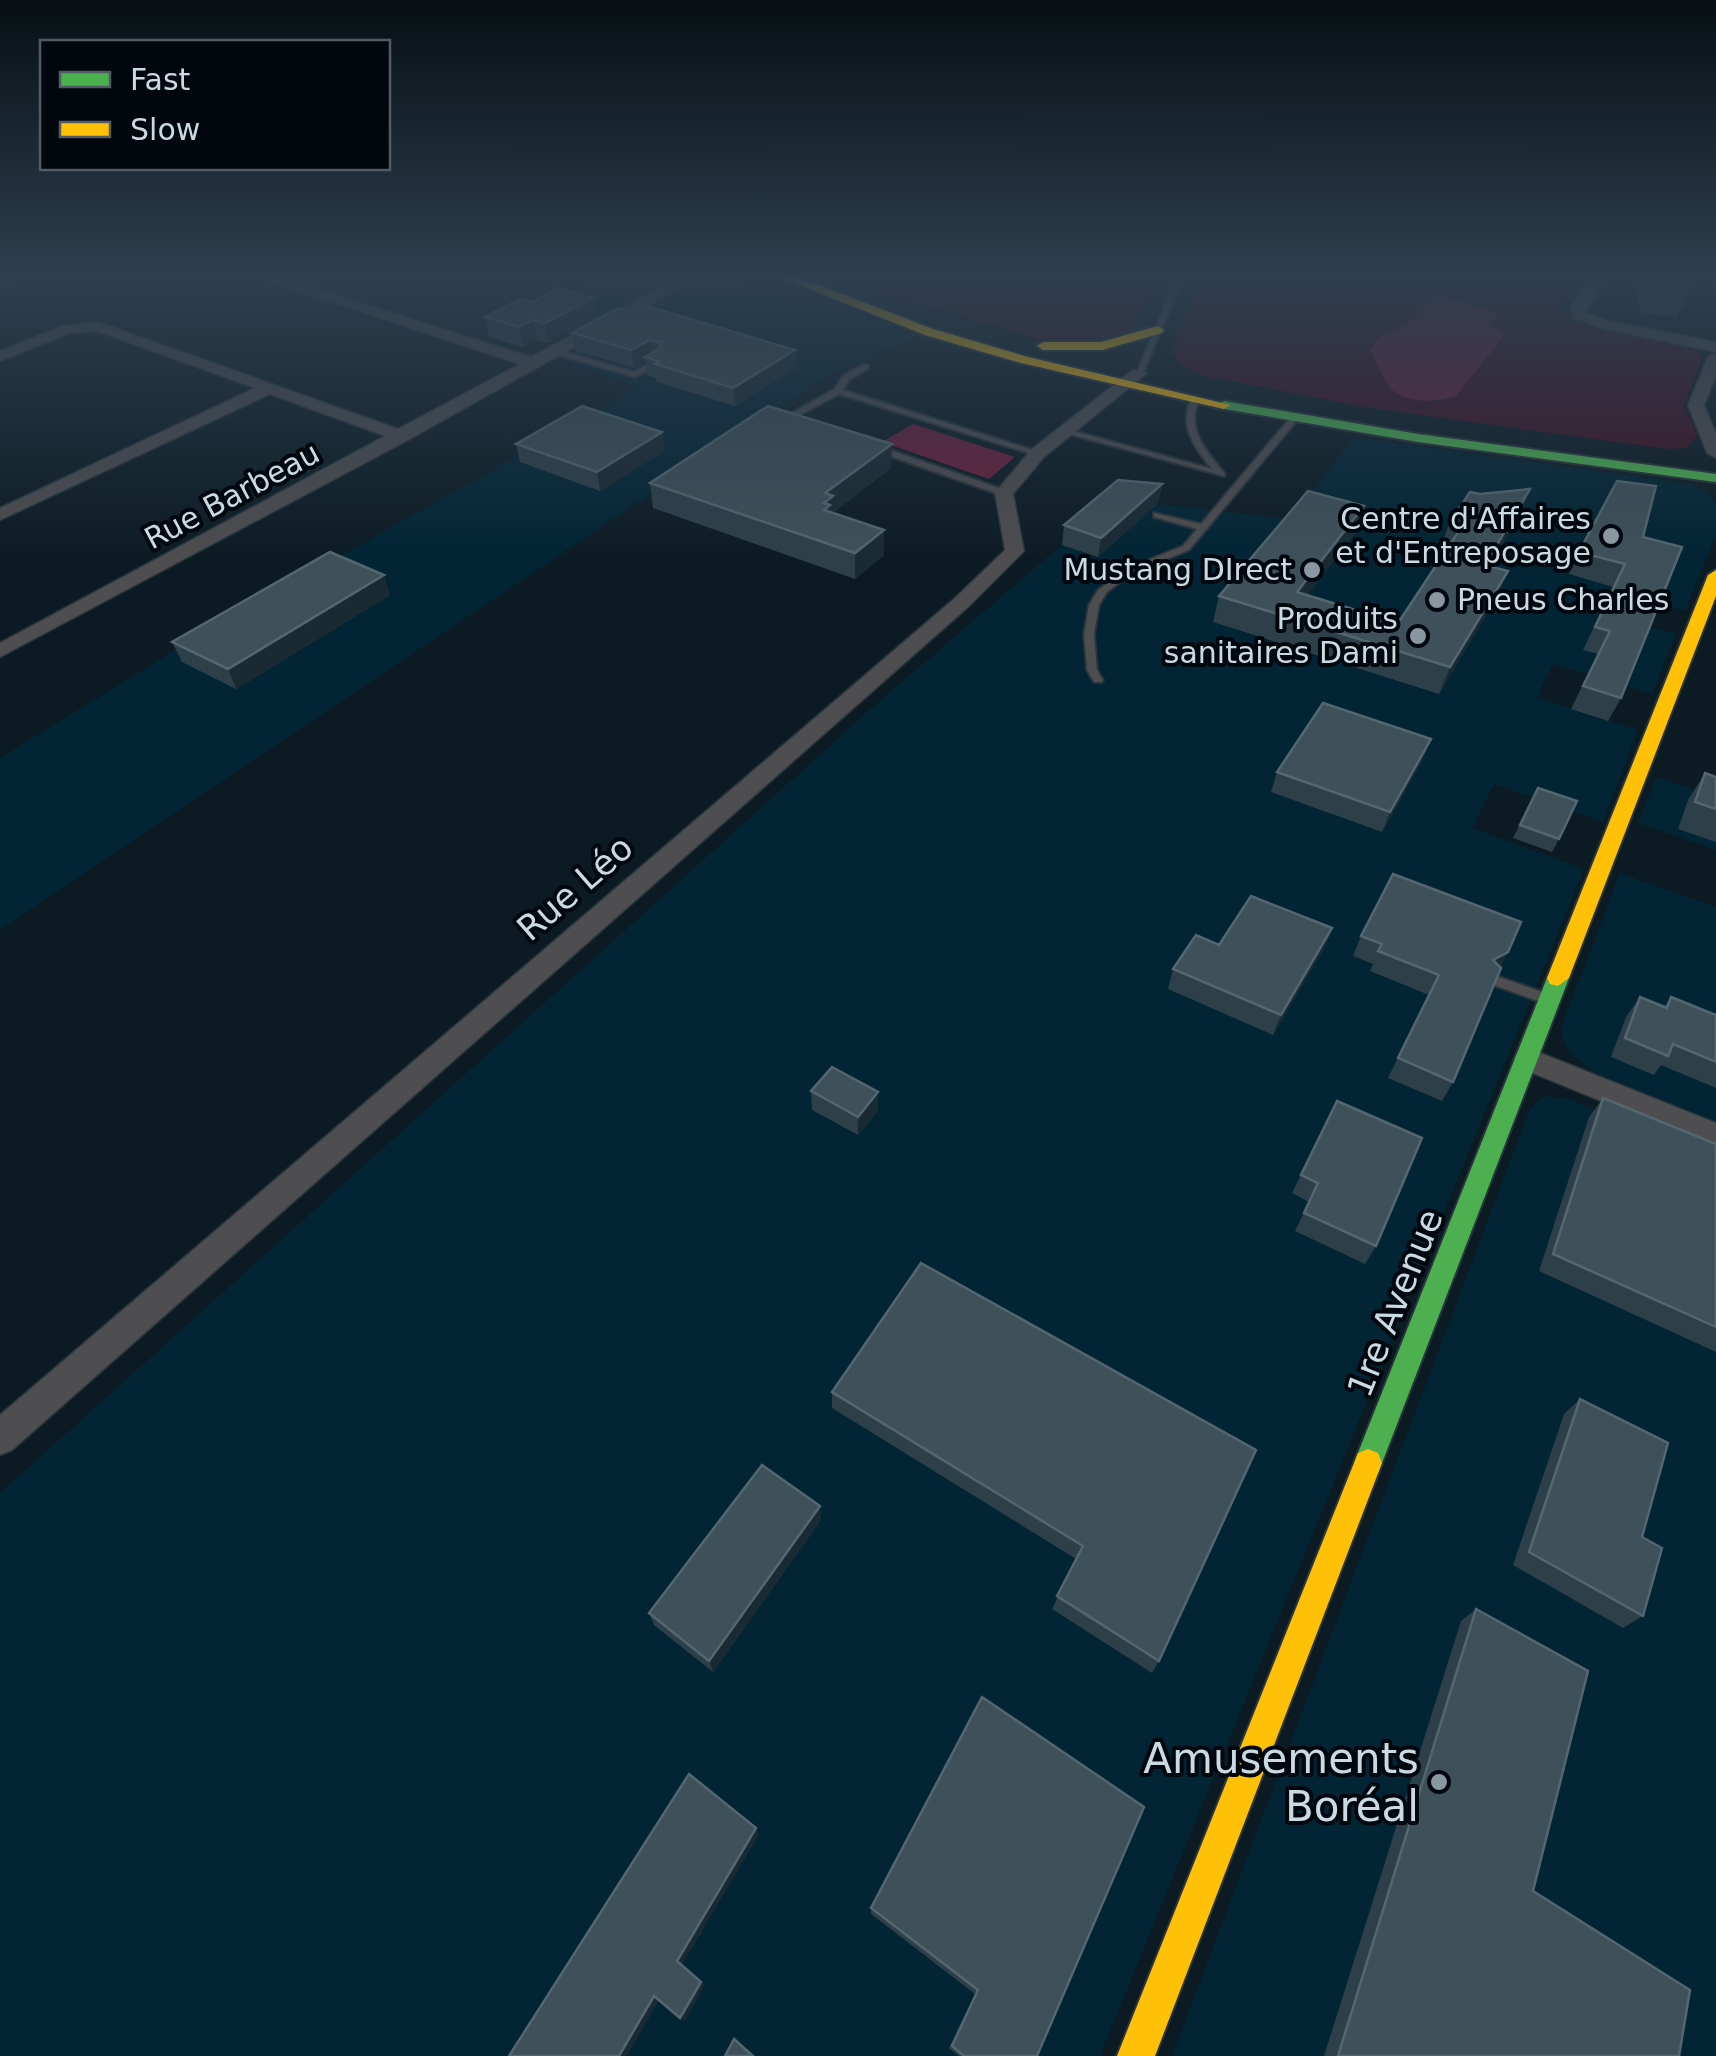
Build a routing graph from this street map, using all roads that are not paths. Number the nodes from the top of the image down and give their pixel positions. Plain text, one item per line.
1 (218, 369) edge
2 (524, 369) edge
3 (613, 369) edge
4 (647, 369) edge
5 (860, 369) edge
6 (1087, 369) edge
7 (1101, 369) edge
8 (1138, 369) edge
9 (1178, 369) edge
10 (1711, 369) edge
11 (1132, 379) junction
12 (269, 388) junction
13 (838, 391) junction
14 (1201, 394) junction
15 (1294, 419) junction
16 (806, 423) edge
17 (1066, 432) junction
18 (402, 436) junction
19 (860, 442) edge
20 (1038, 453) junction
21 (1716, 453) edge
22 (1716, 461) edge
23 (1221, 474) junction
24 (1716, 478) edge
25 (1242, 480) junction
26 (1004, 493) junction
27 (0, 515) edge
28 (1157, 515) dead end
29 (1203, 528) junction
30 (1716, 574) edge
31 (0, 651) edge
32 (1098, 680) dead end
33 (1494, 980) edge
34 (1551, 1001) junction
35 (1528, 1059) junction
36 (1716, 1136) edge
37 (0, 1438) edge
38 (1136, 2056) edge

1 - 12 street
2 - 18 street, Rue Barbeau
3 - 4 lane
5 - 13 lane
6 - 11 main road
7 - 11 main road
8 - 11 lane
9 - 14 main road
10 - 21 street
11 - 14 main road
11 - 17 street
12 - 18 street
12 - 27 street
13 - 16 lane
13 - 20 lane
14 - 15 main road
14 - 22 main road
14 - 23 lane
15 - 24 main road
15 - 25 lane
17 - 20 street
17 - 23 lane
18 - 31 street, Rue Barbeau
19 - 26 lane
20 - 26 street
23 - 25 lane
25 - 29 lane
26 - 37 street, Rue Léo
28 - 29 lane
29 - 32 lane
30 - 34 main road, 1re Avenue
33 - 34 lane
34 - 35 main road, 1re Avenue
35 - 36 street
35 - 38 main road, 1re Avenue

